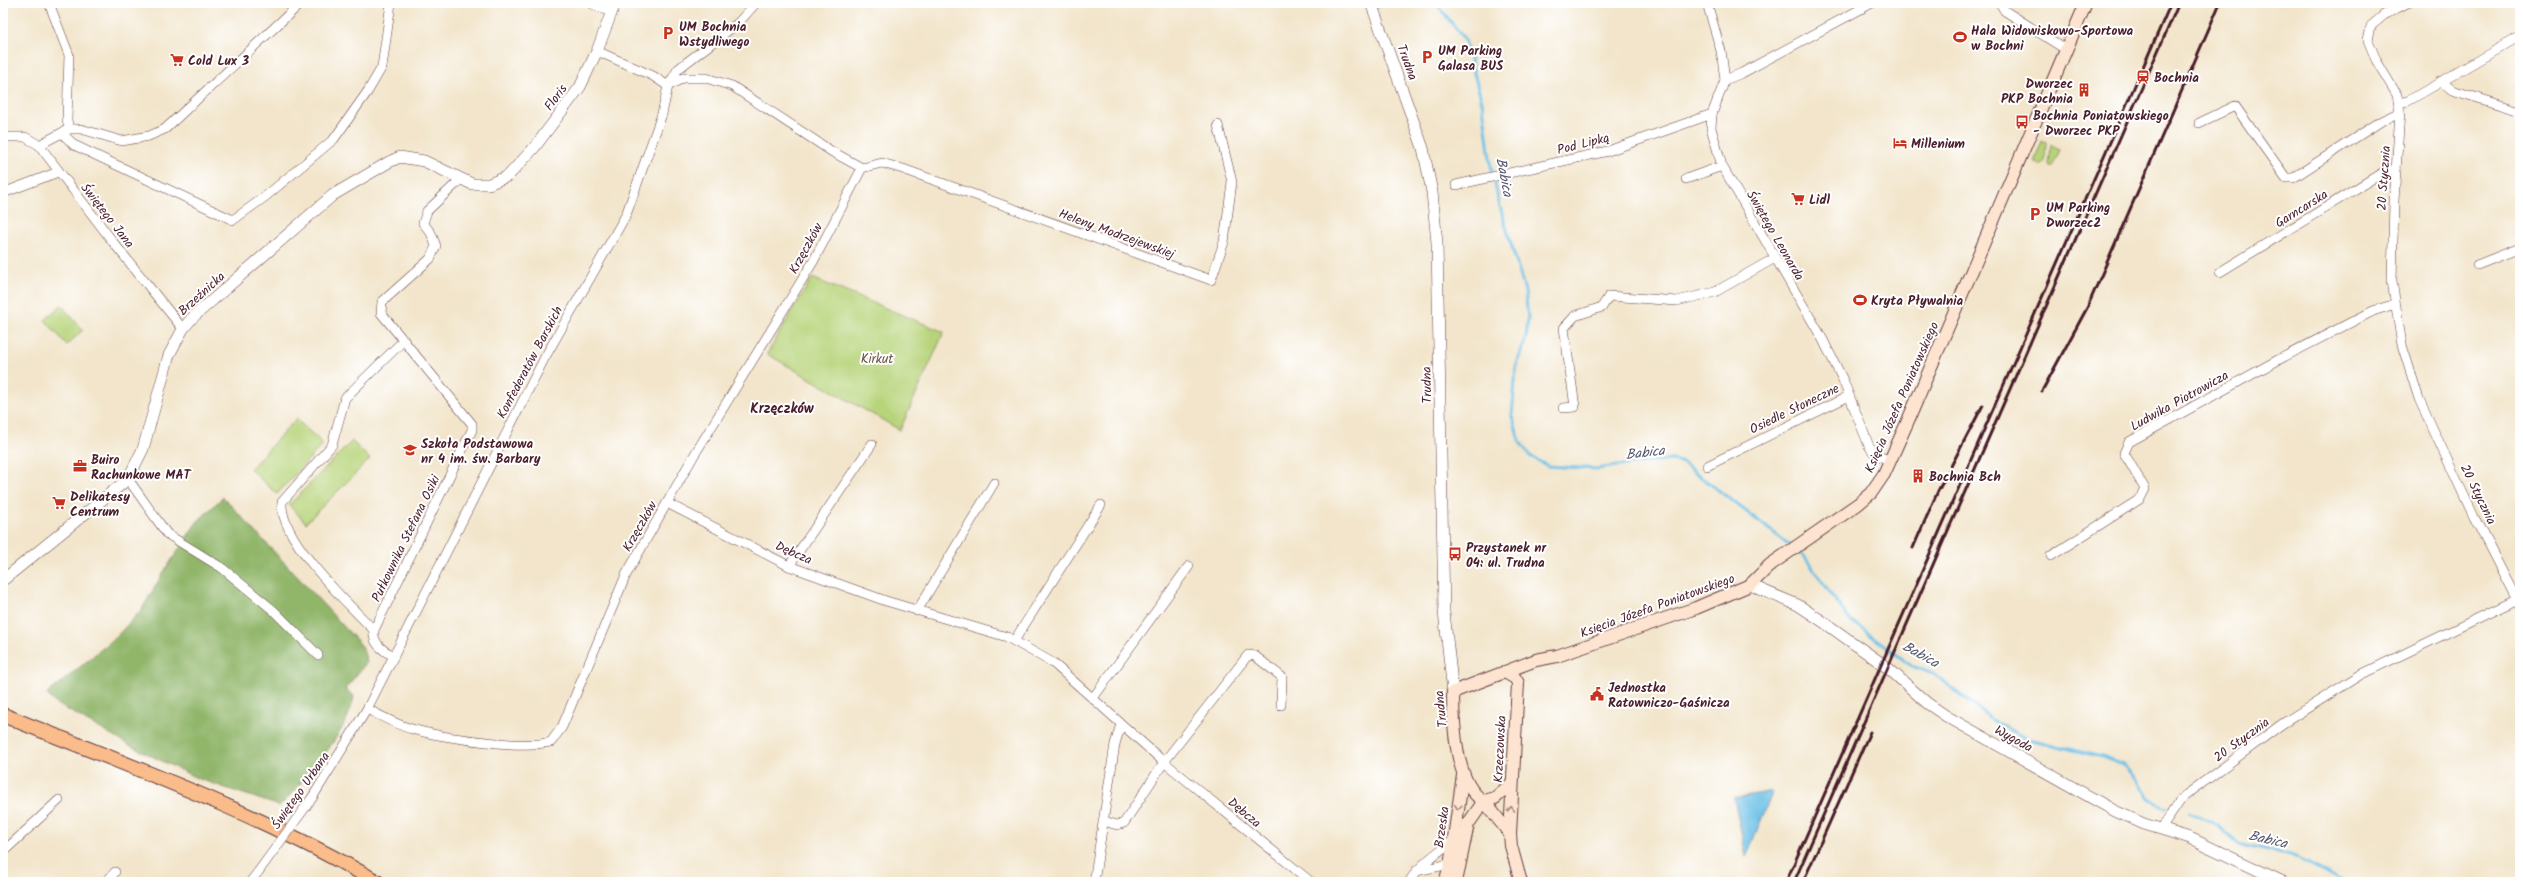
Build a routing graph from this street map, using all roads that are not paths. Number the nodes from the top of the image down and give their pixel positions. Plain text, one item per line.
1 (49, 3) edge
2 (301, 3) edge
3 (392, 3) edge
4 (590, 3) edge
5 (756, 3) edge
6 (1384, 3) edge
7 (1707, 3) edge
8 (1872, 3) edge
9 (2000, 3) edge
10 (2086, 3) edge
11 (2407, 3) edge
12 (1372, 5) edge
13 (613, 7) edge
14 (2520, 36) edge
15 (2065, 49) junction
16 (597, 51) junction
17 (1725, 80) junction
18 (2441, 81) junction
19 (668, 86) junction
20 (2399, 107) junction
21 (2520, 111) edge
22 (1712, 114) junction
23 (2199, 123) dead end
24 (1218, 125) dead end
25 (65, 131) junction
26 (3, 137) edge
27 (40, 145) junction
28 (1722, 166) junction
29 (862, 168) junction
30 (2396, 169) junction
31 (58, 172) junction
32 (1686, 179) dead end
33 (461, 180) junction
34 (489, 184) joint
35 (1456, 185) dead end
36 (3, 193) edge
37 (2520, 248) edge
38 (1775, 258) junction
39 (2477, 265) dead end
40 (2220, 272) dead end
41 (2395, 304) junction
42 (183, 329) junction
43 (404, 340) junction
44 (1849, 396) junction
45 (1563, 408) dead end
46 (872, 444) dead end
47 (1890, 461) junction
48 (1707, 466) dead end
49 (128, 479) junction
50 (994, 483) dead end
51 (667, 503) junction
52 (1100, 505) dead end
53 (2051, 556) dead end
54 (789, 566) junction
55 (1189, 566) dead end
56 (3, 580) edge
57 (1750, 585) junction
58 (2519, 601) edge
59 (917, 611) junction
60 (374, 630) junction
61 (1014, 641) junction
62 (318, 655) dead end
63 (394, 656) junction
64 (1557, 656) junction
65 (1505, 672) junction
66 (1518, 683) junction
67 (1454, 692) junction
68 (1093, 698) junction
69 (1281, 705) dead end
70 (367, 709) junction
71 (3, 715) edge
72 (1121, 724) junction
73 (1164, 762) junction
74 (1463, 774) junction
75 (1512, 784) junction
76 (59, 800) dead end
77 (1484, 801) junction
78 (1104, 821) junction
79 (2161, 829) junction
80 (1510, 834) junction
81 (1454, 840) junction
82 (3, 852) edge
83 (1456, 863) junction
84 (1416, 871) junction
85 (115, 872) dead end
86 (106, 882) edge
87 (250, 882) edge
88 (377, 882) edge
89 (1094, 882) edge
90 (1311, 882) edge
91 (1410, 882) edge
92 (1445, 882) edge
93 (1456, 882) edge
94 (1521, 882) edge
95 (2284, 882) edge

1 - 25 street
2 - 25 street
3 - 25 street
4 - 13 street
5 - 19 street, Konfederatów Barskich
6 - 12 street
7 - 17 street, Świętego Leonarda
8 - 17 street
9 - 15 street
10 - 15 main road, Księcia Józefa Poniatowskiego
11 - 20 street, 20 Stycznia
12 - 67 street, Trudna
13 - 16 street, Floris
14 - 18 street
15 - 47 main road, Księcia Józefa Poniatowskiego
16 - 19 street
16 - 34 street, Floris
17 - 22 street, Świętego Leonarda
18 - 20 street
18 - 21 street
19 - 29 street
19 - 63 street, Konfederatów Barskich
20 - 23 street
20 - 30 street, 20 Stycznia
22 - 28 street, Świętego Leonarda
22 - 35 street, Pod Lipką
24 - 29 street, Heleny Modrzejewskiej
25 - 27 street
26 - 27 street
27 - 31 street, Świętego Jana
28 - 32 street
28 - 38 street, Świętego Leonarda
29 - 51 street, Krzęczków
30 - 40 street, Garncarska
30 - 41 street, 20 Stycznia
31 - 36 street
31 - 42 street, Świętego Jana
33 - 34 street, Brzeźnicka
33 - 42 street, Brzeźnicka
33 - 43 street, Pułkownika Stefana Osiki
37 - 39 street
38 - 44 street, Świętego Leonarda
38 - 45 street
41 - 53 street, Ludwika Piotrowicza
41 - 58 street, 20 Stycznia
42 - 49 street, Brzeźnicka
43 - 60 street, Pułkownika Stefana Osiki
43 - 60 street, Pułkownika Stefana Osiki
44 - 47 street, Świętego Leonarda
44 - 48 street, Osiedle Słoneczne
46 - 54 street
47 - 57 main road, Księcia Józefa Poniatowskiego
49 - 56 street, Brzeźnicka
49 - 62 street
50 - 59 street
51 - 54 street, Dębcza
51 - 70 street, Krzęczków
52 - 61 street
54 - 59 street, Dębcza
55 - 68 street
57 - 64 main road, Księcia Józefa Poniatowskiego
57 - 79 street, Wygoda
58 - 79 street, 20 Stycznia
59 - 61 street, Dębcza
60 - 63 street, Pułkownika Stefana Osiki
61 - 68 street, Dębcza
63 - 70 street, Konfederatów Barskich
64 - 65 main road, Księcia Józefa Poniatowskiego
64 - 66 main road, Księcia Józefa Poniatowskiego
65 - 66 main road
65 - 67 main road, Księcia Józefa Poniatowskiego
66 - 75 main road, Krzeczowska
67 - 74 main road, Trudna
68 - 72 street, Dębcza
69 - 73 street
70 - 87 street, Świętego Urbana, bridge
71 - 88 main road
72 - 73 street, Dębcza
72 - 78 street
73 - 78 street
73 - 90 street, Dębcza
74 - 77 main road, Krzeczowska
74 -> 81 main road, Brzeska
75 - 77 main road
80 -> 75 main road, Krzeczowska
76 - 82 street
77 - 80 main road, Krzeczowska
77 - 83 main road, Brzeska
78 - 89 street
79 - 95 street, Wygoda
80 - 94 main road, Krzeczowska
81 - 83 main road, Brzeska
81 - 84 street
83 - 84 street
83 - 92 main road, Brzeska
83 - 93 main road, Brzeska
84 - 91 street
85 - 86 street

